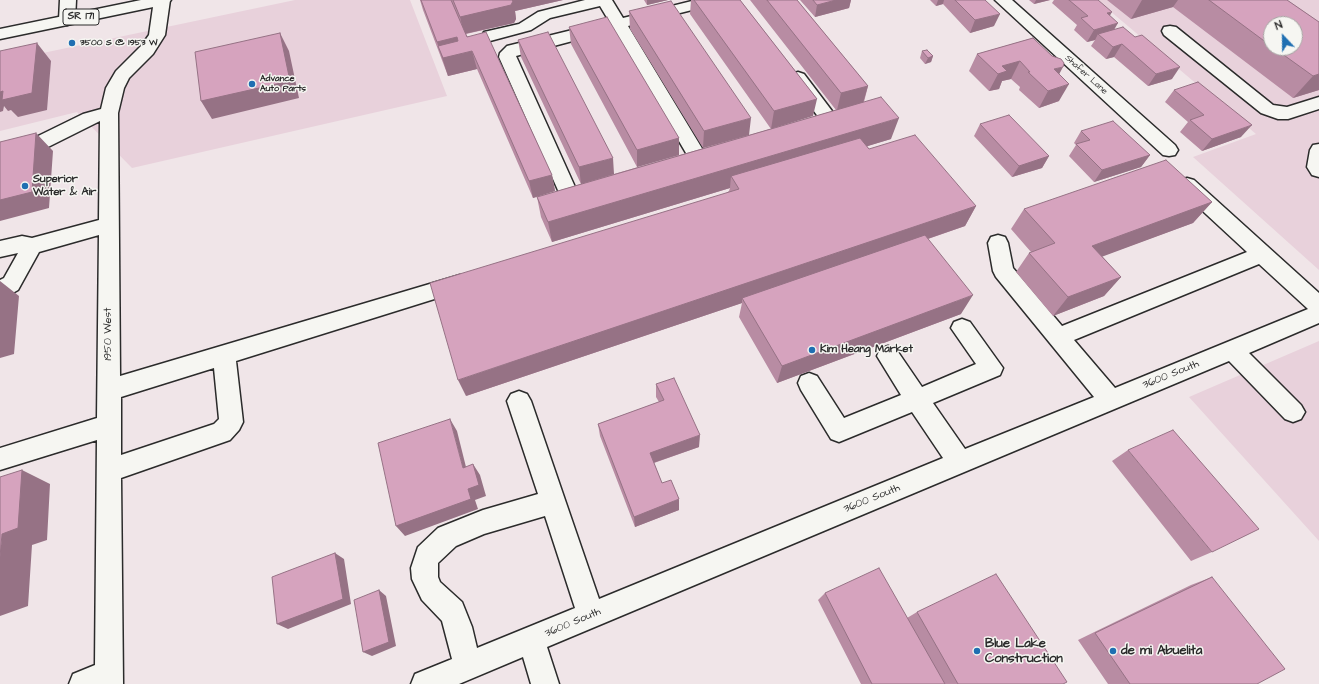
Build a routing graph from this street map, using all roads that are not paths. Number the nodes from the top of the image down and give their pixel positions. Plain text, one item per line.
1 (68, 0) edge
2 (162, 0) edge
3 (604, 0) edge
4 (715, 0) edge
5 (1003, 0) edge
6 (67, 20) junction
7 (618, 24) junction
8 (1170, 31) dead end
9 (0, 34) edge
10 (490, 36) edge
11 (790, 66) edge
12 (1319, 103) edge
13 (109, 113) junction
14 (790, 133) edge
15 (1169, 150) dead end
16 (1319, 150) edge
17 (0, 154) edge
18 (700, 160) edge
19 (1319, 170) edge
20 (1172, 171) edge
21 (610, 186) edge
22 (109, 225) junction
23 (998, 243) dead end
24 (32, 246) junction
25 (0, 250) edge
26 (1262, 254) junction
27 (476, 278) edge
28 (0, 291) edge
29 (1319, 306) edge
30 (1319, 314) edge
31 (962, 328) dead end
32 (1058, 337) junction
33 (1232, 350) junction
34 (224, 355) junction
35 (888, 356) dead end
36 (809, 383) dead end
37 (109, 390) junction
38 (917, 399) junction
39 (1111, 400) junction
40 (519, 401) dead end
41 (1293, 412) dead end
42 (110, 425) junction
43 (0, 459) edge
44 (960, 462) junction
45 (110, 470) junction
46 (553, 502) junction
47 (591, 615) junction
48 (531, 640) junction
49 (468, 666) junction
50 (109, 679) edge
51 (82, 684) edge
52 (425, 684) edge
53 (545, 684) edge

1 - 6 street
2 - 6 street, SR 171
2 - 13 street, 1950 West
3 - 7 street
3 - 10 street
4 - 7 street
5 - 15 street, Shafer Lane
6 - 9 street, SR 171
7 - 18 street
7 - 21 street
8 - 12 street
11 - 14 street
13 - 17 street
13 - 22 street, 1950 West
16 - 19 street
20 - 26 street
22 - 24 street
22 - 37 street, 1950 West
23 - 32 street
24 - 25 street
24 - 28 street
26 - 29 street
26 - 32 street
27 - 34 street
30 - 33 street, 3600 South
31 - 38 street
32 - 39 street
33 - 39 street, 3600 South
33 - 41 street
34 - 37 street
34 - 45 street
35 - 38 street
36 - 38 street
37 - 42 street, 1950 West
38 - 44 street
39 - 44 street, 3600 South
40 - 46 street
42 - 43 street
42 - 45 street, 1950 West
44 - 47 street, 3600 South
45 - 50 street, 1950 West
46 - 47 street
46 - 49 street
47 - 48 street, 3600 South
48 - 49 street, 3600 South
48 - 53 street
49 - 52 street, 3600 South
50 - 51 street

